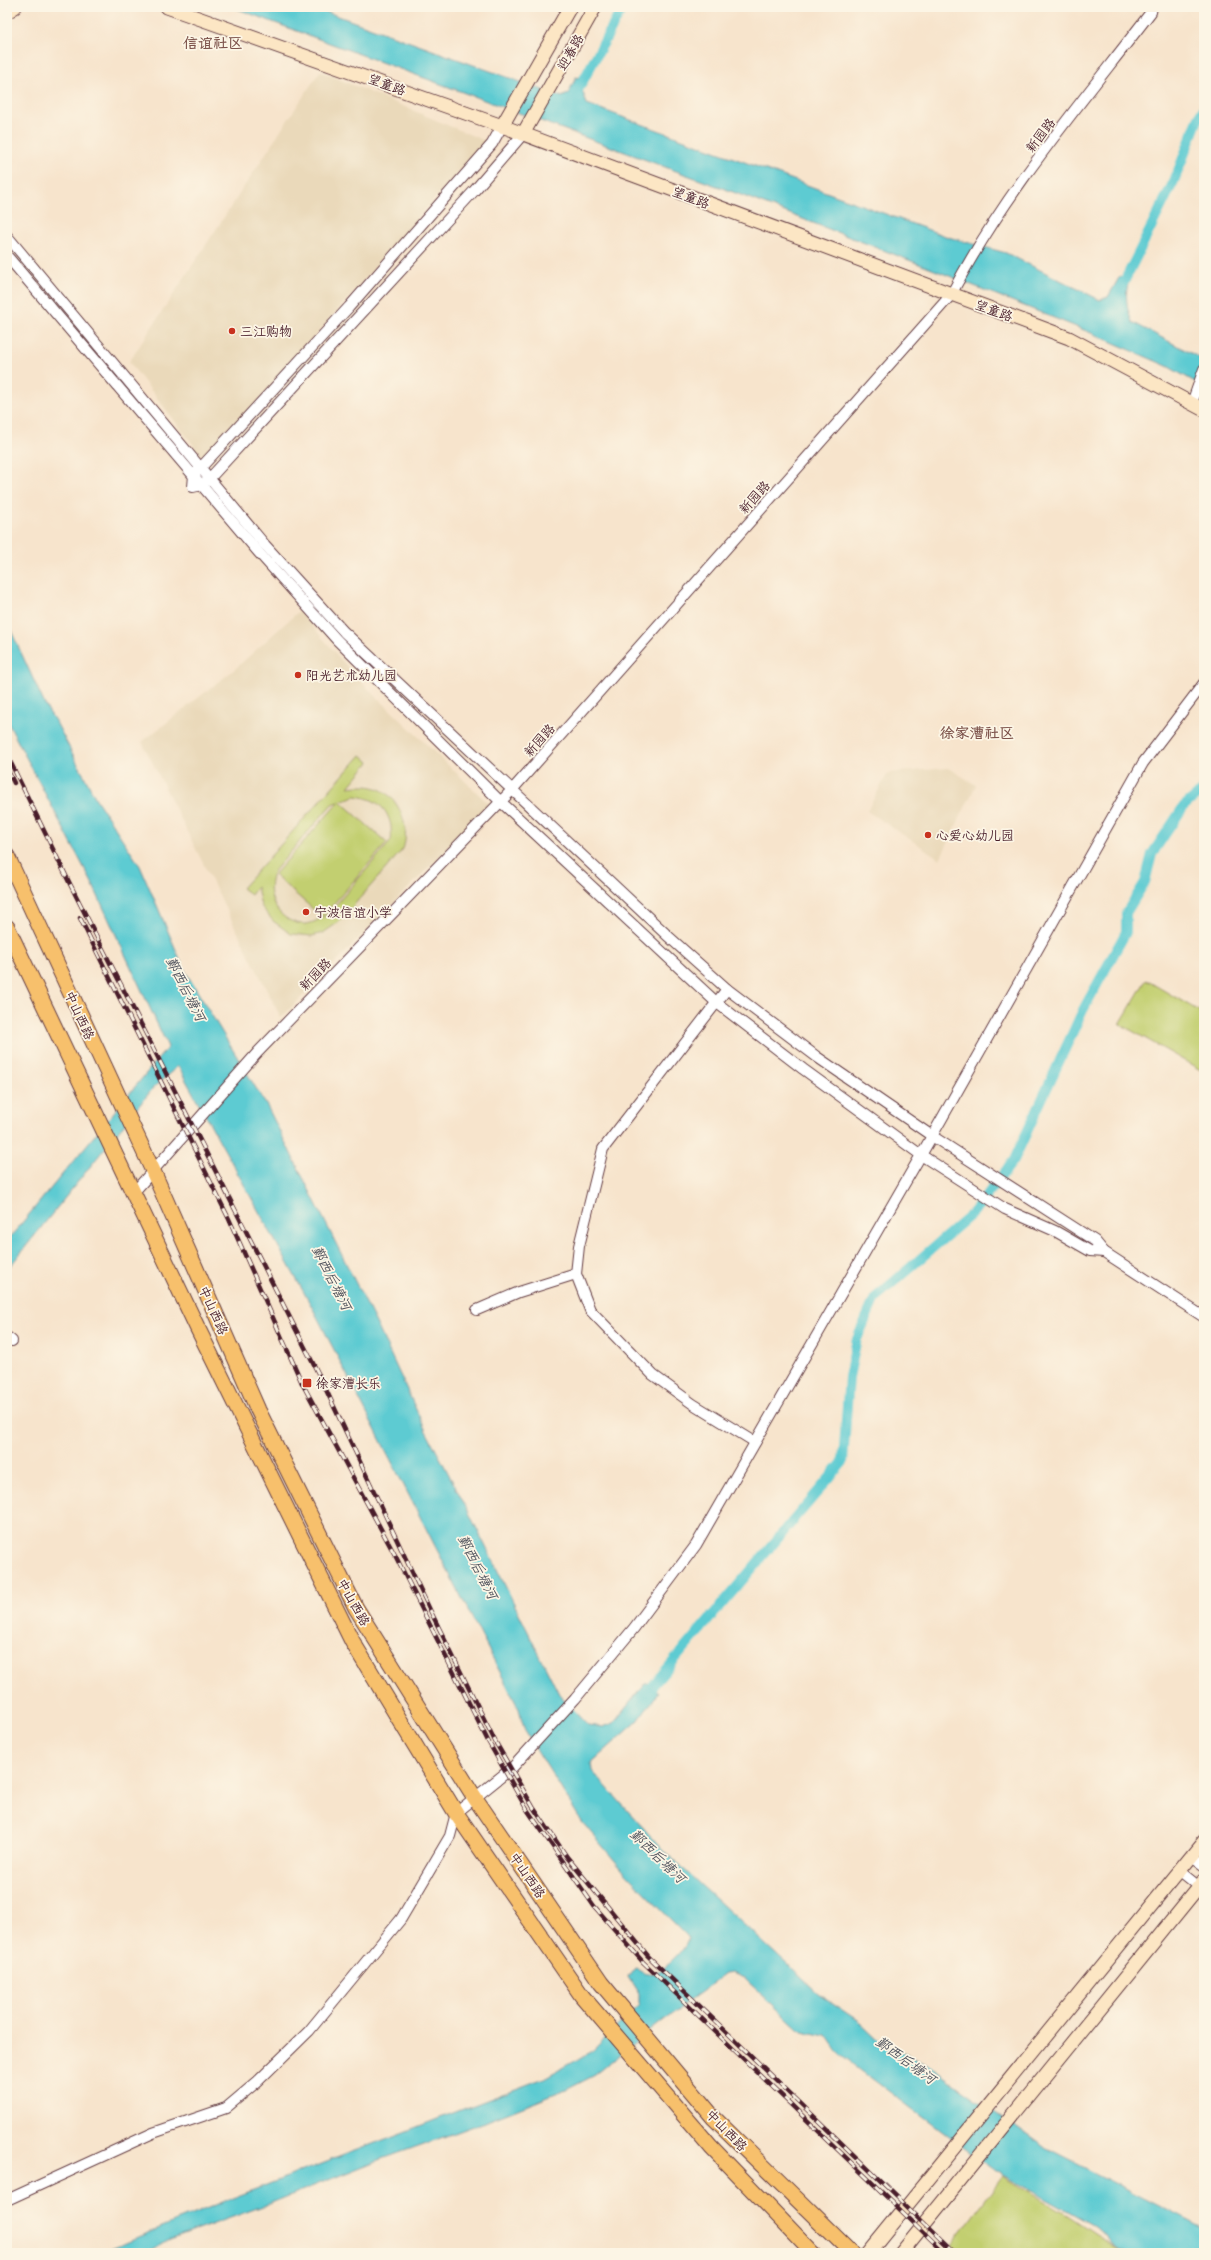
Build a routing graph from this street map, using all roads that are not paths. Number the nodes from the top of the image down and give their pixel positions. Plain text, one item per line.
1 (15, 7) edge
2 (167, 7) edge
3 (570, 7) edge
4 (595, 7) edge
5 (1152, 7) edge
6 (7, 12) edge
7 (502, 126) junction
8 (523, 134) junction
9 (7, 236) edge
10 (7, 256) edge
11 (953, 289) junction
12 (1204, 369) edge
13 (1192, 403) junction
14 (1204, 410) edge
15 (198, 472) junction
16 (210, 478) junction
17 (202, 486) junction
18 (1204, 682) edge
19 (512, 790) junction
20 (500, 801) junction
21 (7, 856) edge
22 (7, 927) edge
23 (727, 989) junction
24 (717, 1003) junction
25 (932, 1136) junction
26 (921, 1155) junction
27 (153, 1171) junction
28 (134, 1192) junction
29 (1104, 1252) junction
30 (576, 1274) junction
31 (477, 1310) dead end
32 (1204, 1317) edge
33 (755, 1442) junction
34 (475, 1798) junction
35 (456, 1813) junction
36 (1204, 1842) edge
37 (1192, 1856) junction
38 (1204, 1865) edge
39 (1179, 1871) junction
40 (1202, 1886) edge
41 (7, 2200) edge
42 (813, 2253) edge
43 (852, 2253) edge
44 (868, 2253) edge
45 (901, 2253) edge

1 - 6 street
2 - 7 street, 望童路
3 - 7 street, 迎春路
4 - 8 street, 迎春路
5 - 11 street, 新园路
7 - 8 street, 望童路
7 - 15 street
8 - 11 street, 望童路
8 - 16 street
9 - 15 street
10 - 15 street
11 - 13 street, 望童路
11 - 19 street, 新园路
12 - 13 street
13 - 14 street, 望童路
15 - 16 street
15 - 17 street
16 - 17 street
16 - 19 street
17 - 20 street
18 - 25 street
19 - 20 street, 新园路
19 - 23 street
20 - 24 street
20 - 27 street, 新园路
21 - 27 main road, 中山西路
22 - 28 main road, 中山西路
23 - 24 street
23 - 25 street
24 - 26 street
24 - 30 street
25 - 26 street
25 - 29 street
26 - 29 street
26 - 33 street
27 - 28 street, 新园路
27 - 34 main road, 中山西路
28 - 35 main road, 中山西路
29 - 32 street
30 - 31 street
30 - 33 street
33 - 34 street
34 - 35 street
34 - 43 main road, 中山西路
35 - 41 street
35 - 42 main road, 中山西路
36 - 37 street
37 - 38 street
37 - 39 street
39 - 40 street
39 - 44 street
40 - 45 street

